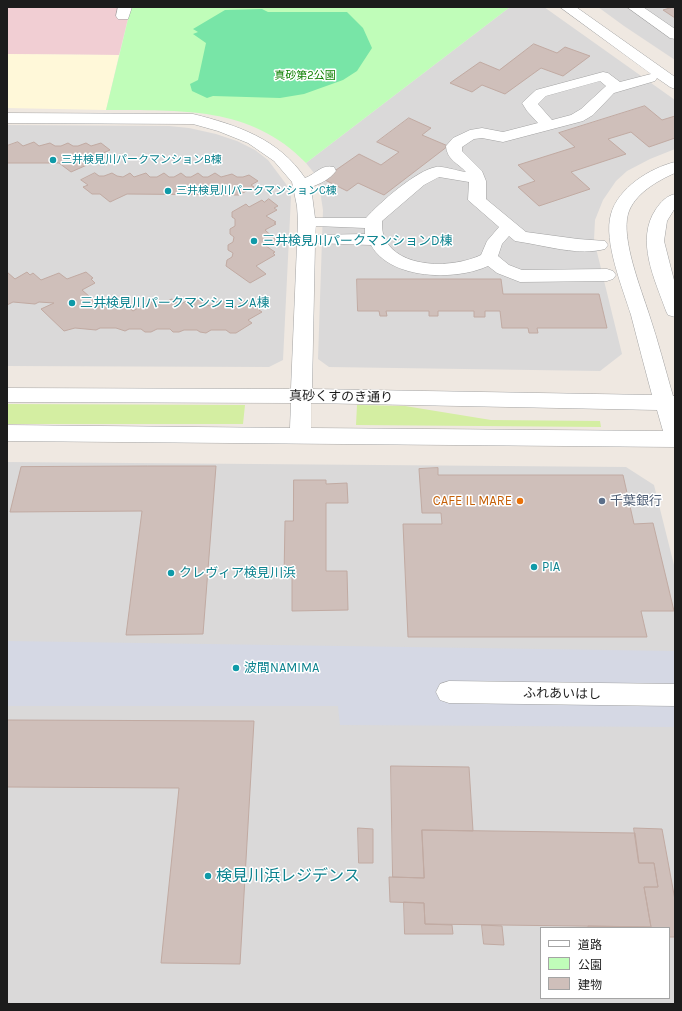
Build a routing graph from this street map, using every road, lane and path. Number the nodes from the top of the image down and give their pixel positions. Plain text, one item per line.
1 (567, 7) edge
2 (634, 7) edge
3 (675, 36) edge
4 (650, 78) dead end
5 (675, 84) edge
6 (617, 87) junction
7 (7, 118) edge
8 (548, 125) junction
9 (456, 155) junction
10 (675, 167) edge
11 (437, 172) junction
12 (476, 177) junction
13 (315, 178) junction
14 (331, 188) dead end
15 (675, 199) edge
16 (510, 227) junction
17 (320, 230) dead end
18 (374, 231) junction
19 (599, 245) dead end
20 (489, 258) junction
21 (607, 276) dead end
22 (675, 311) edge
23 (7, 395) edge
24 (301, 396) junction
25 (670, 403) edge
26 (7, 433) edge
27 (300, 434) junction
28 (675, 438) edge
29 (448, 692) dead end
30 (675, 695) edge

1 - 5 street
2 - 3 street
4 - 6 street
6 - 8 street
6 - 8 street
7 - 13 street
8 - 9 street
9 - 11 street
9 - 12 street
10 - 25 street
11 - 12 street
11 - 18 street
12 - 16 street
13 - 14 street
13 - 24 street
15 - 22 street
16 - 19 street
16 - 20 street
17 - 18 street
18 - 20 street
20 - 21 street
23 - 24 street, 真砂くすのき通り
24 - 25 street, 真砂くすのき通り
24 - 27 street
25 - 28 street
26 - 27 street
27 - 28 street
29 - 30 street, ふれあいはし

